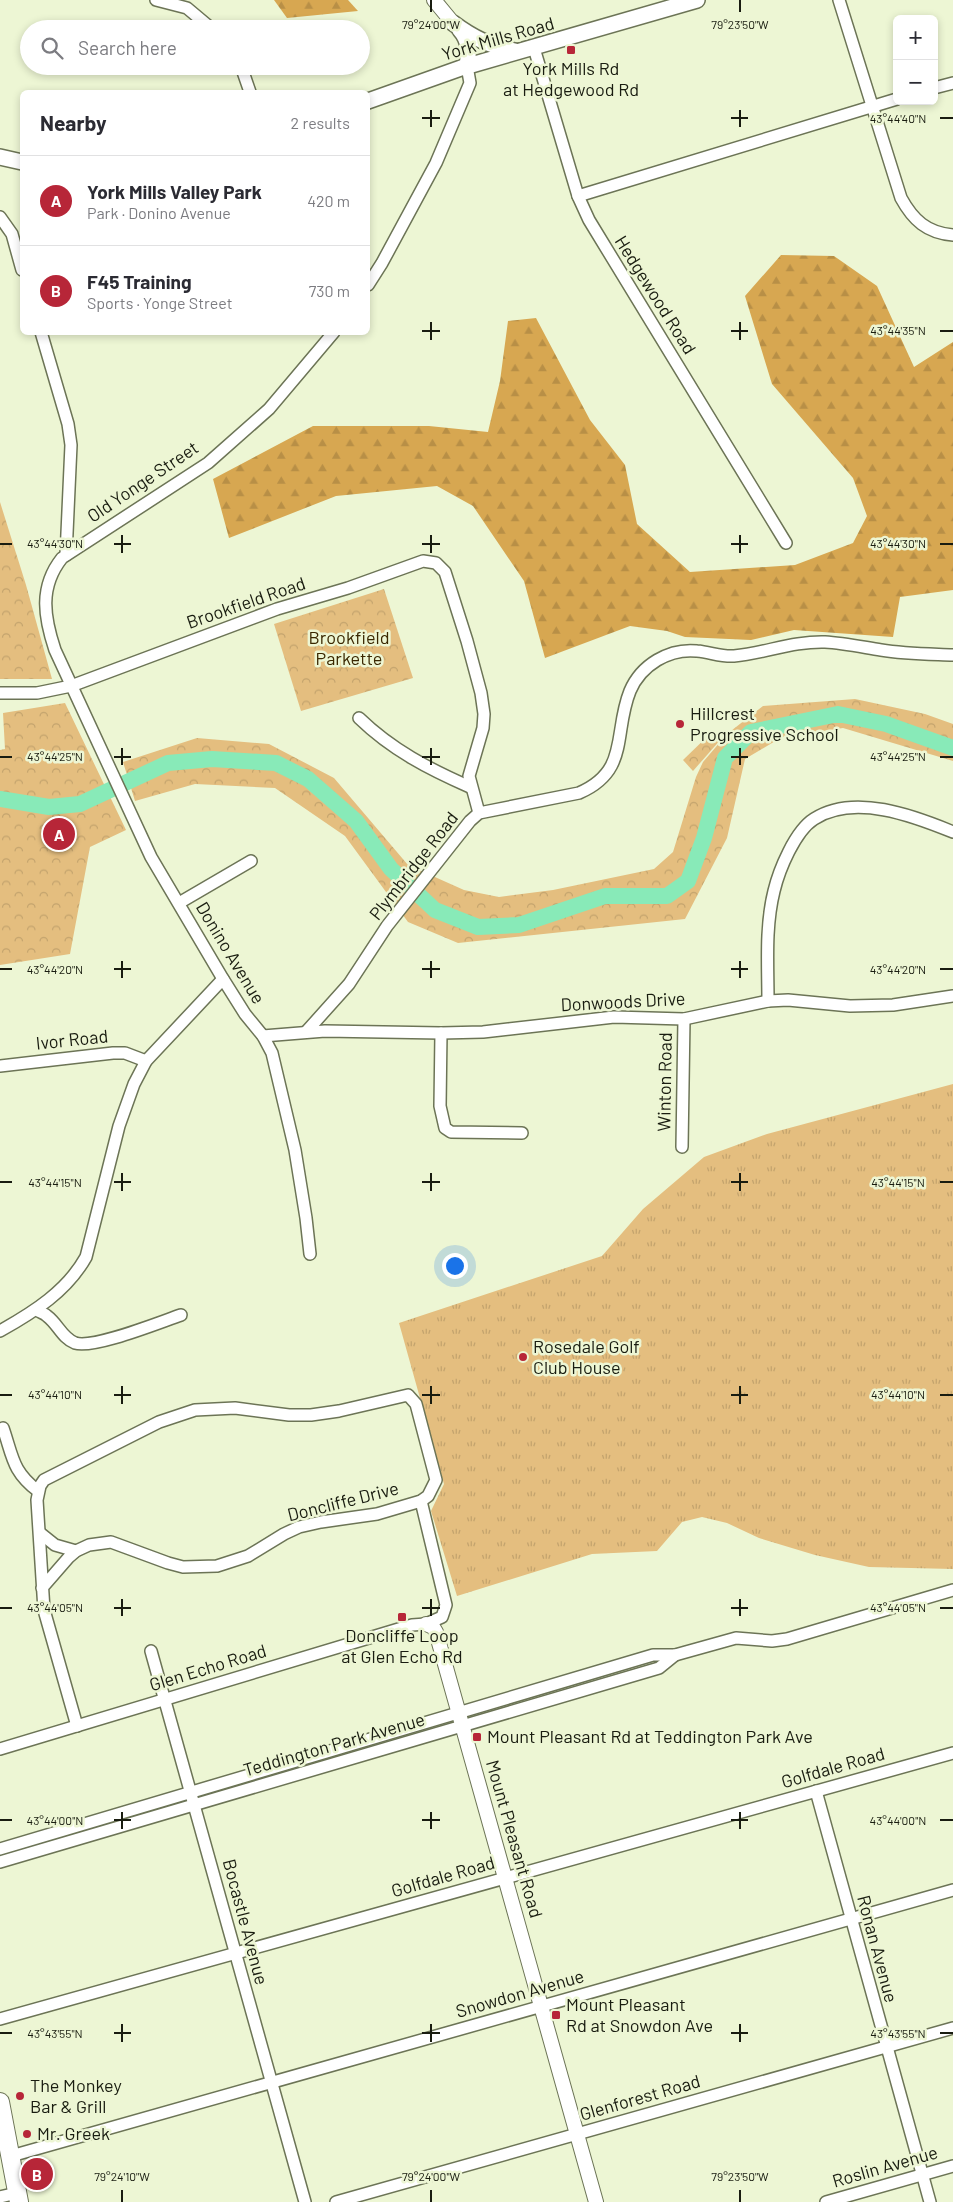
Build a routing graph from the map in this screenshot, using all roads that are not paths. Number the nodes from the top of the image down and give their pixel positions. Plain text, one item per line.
1 (156, 0) edge
2 (434, 0) edge
3 (697, 0) edge
4 (839, 0) edge
5 (201, 20) edge
6 (453, 23) junction
7 (534, 48) junction
8 (517, 52) junction
9 (464, 67) junction
10 (244, 75) edge
11 (953, 83) edge
12 (938, 87) edge
13 (249, 90) edge
14 (370, 100) edge
15 (893, 100) edge
16 (873, 106) junction
17 (0, 148) edge
18 (20, 153) edge
19 (0, 157) edge
20 (20, 162) edge
21 (578, 196) junction
22 (0, 217) edge
23 (953, 235) edge
24 (20, 263) edge
25 (370, 282) edge
26 (42, 335) edge
27 (331, 335) edge
28 (786, 543) dead end
29 (66, 555) junction
30 (953, 655) edge
31 (71, 686) junction
32 (0, 693) edge
33 (360, 718) dead end
34 (470, 787) junction
35 (478, 813) junction
36 (953, 832) edge
37 (251, 861) dead end
38 (179, 903) junction
39 (223, 979) junction
40 (953, 996) edge
41 (768, 1001) junction
42 (684, 1018) junction
43 (306, 1032) junction
44 (441, 1033) junction
45 (263, 1036) junction
46 (146, 1061) junction
47 (0, 1066) edge
48 (522, 1133) dead end
49 (682, 1147) dead end
50 (310, 1254) dead end
51 (37, 1310) junction
52 (181, 1315) dead end
53 (0, 1331) edge
54 (3, 1428) dead end
55 (38, 1491) junction
56 (422, 1501) junction
57 (40, 1533) junction
58 (76, 1551) junction
59 (42, 1588) junction
60 (953, 1590) edge
61 (426, 1624) junction
62 (151, 1652) dead end
63 (164, 1700) junction
64 (460, 1719) junction
65 (77, 1726) junction
66 (0, 1749) edge
67 (953, 1753) edge
68 (191, 1792) junction
69 (816, 1792) junction
70 (194, 1805) junction
71 (0, 1849) edge
72 (0, 1862) edge
73 (506, 1878) junction
74 (953, 1890) edge
75 (850, 1919) junction
76 (235, 1954) junction
77 (541, 2006) junction
78 (0, 2019) edge
79 (953, 2028) edge
80 (886, 2047) junction
81 (271, 2082) junction
82 (0, 2102) edge
83 (577, 2134) junction
84 (11, 2156) junction
85 (953, 2166) edge
86 (922, 2175) junction
87 (12, 2197) edge
88 (305, 2202) edge
89 (336, 2202) edge
90 (596, 2202) edge
91 (826, 2202) edge
92 (930, 2202) edge

1 - 5 street
2 - 6 street
3 - 7 main road, York Mills Road
4 - 16 street
6 - 8 main road
6 - 9 main road
7 - 8 main road, York Mills Road
7 - 21 street, Hedgewood Road
8 - 9 main road, York Mills Road
9 - 14 main road, York Mills Road
9 - 25 street
10 - 13 street
11 - 12 street
15 - 16 street
16 - 21 street
16 - 23 street
17 - 18 main road
19 - 20 main road
21 - 28 street, Hedgewood Road
22 - 24 street
26 - 29 street
27 - 29 street, Old Yonge Street
29 - 31 street, Old Yonge Street
30 - 35 street, Plymbridge Road
31 - 32 street, Brookfield Road
31 - 34 street, Brookfield Road
31 - 38 street, Donino Avenue
33 - 34 street
34 - 35 street
35 - 43 street, Plymbridge Road
36 - 41 street
37 - 38 street
38 - 39 street, Donino Avenue
39 - 45 street, Donino Avenue
39 - 46 street
40 - 41 street, Donwoods Drive
41 - 42 street, Donwoods Drive
42 - 44 street, Donwoods Drive
42 - 49 street, Winton Road
43 - 44 street, Donwoods Drive
43 - 45 street, Donwoods Drive
44 - 48 street
45 - 50 street, Donino Avenue
46 - 47 street, Ivor Road
46 - 51 street
51 - 52 street
51 - 53 street
54 - 55 street
55 - 56 street
55 - 57 street
56 - 58 street, Doncliffe Drive
56 - 61 street
57 - 58 street
57 - 59 street
58 - 59 street, Doncliffe Drive
59 - 65 street
60 - 64 street, Teddington Park Avenue
61 - 63 street, Glen Echo Road
61 - 64 street, Mount Pleasant Road
62 - 63 street, Bocastle Avenue
63 - 65 street, Glen Echo Road
63 - 68 street, Bocastle Avenue
64 - 68 street, Teddington Park Avenue
64 - 70 street, Teddington Park Avenue
64 - 73 street, Mount Pleasant Road
65 - 66 street, Glen Echo Road
67 - 69 street, Golfdale Road
68 - 70 street, Bocastle Avenue
68 - 71 street, Teddington Park Avenue
69 - 73 street, Golfdale Road
69 - 75 street, Ronan Avenue
70 - 72 street, Teddington Park Avenue
70 - 76 street, Bocastle Avenue
73 - 76 street, Golfdale Road
73 - 77 street, Mount Pleasant Road
74 - 75 street, Snowdon Avenue
75 - 77 street, Snowdon Avenue
75 - 80 street, Ronan Avenue
76 - 78 street, Golfdale Road
76 - 81 street, Bocastle Avenue
77 - 81 street, Snowdon Avenue
77 - 83 street, Mount Pleasant Road
79 - 80 street, Glenforest Road
80 - 83 street, Glenforest Road
80 - 86 street, Ronan Avenue
81 - 84 street, Snowdon Avenue
81 - 88 street, Bocastle Avenue
82 - 84 main road
83 - 89 street, Glenforest Road
83 - 90 street, Mount Pleasant Road
84 - 87 main road
85 - 86 street, Roslin Avenue
86 - 91 street, Roslin Avenue
86 - 92 street, Ronan Avenue

